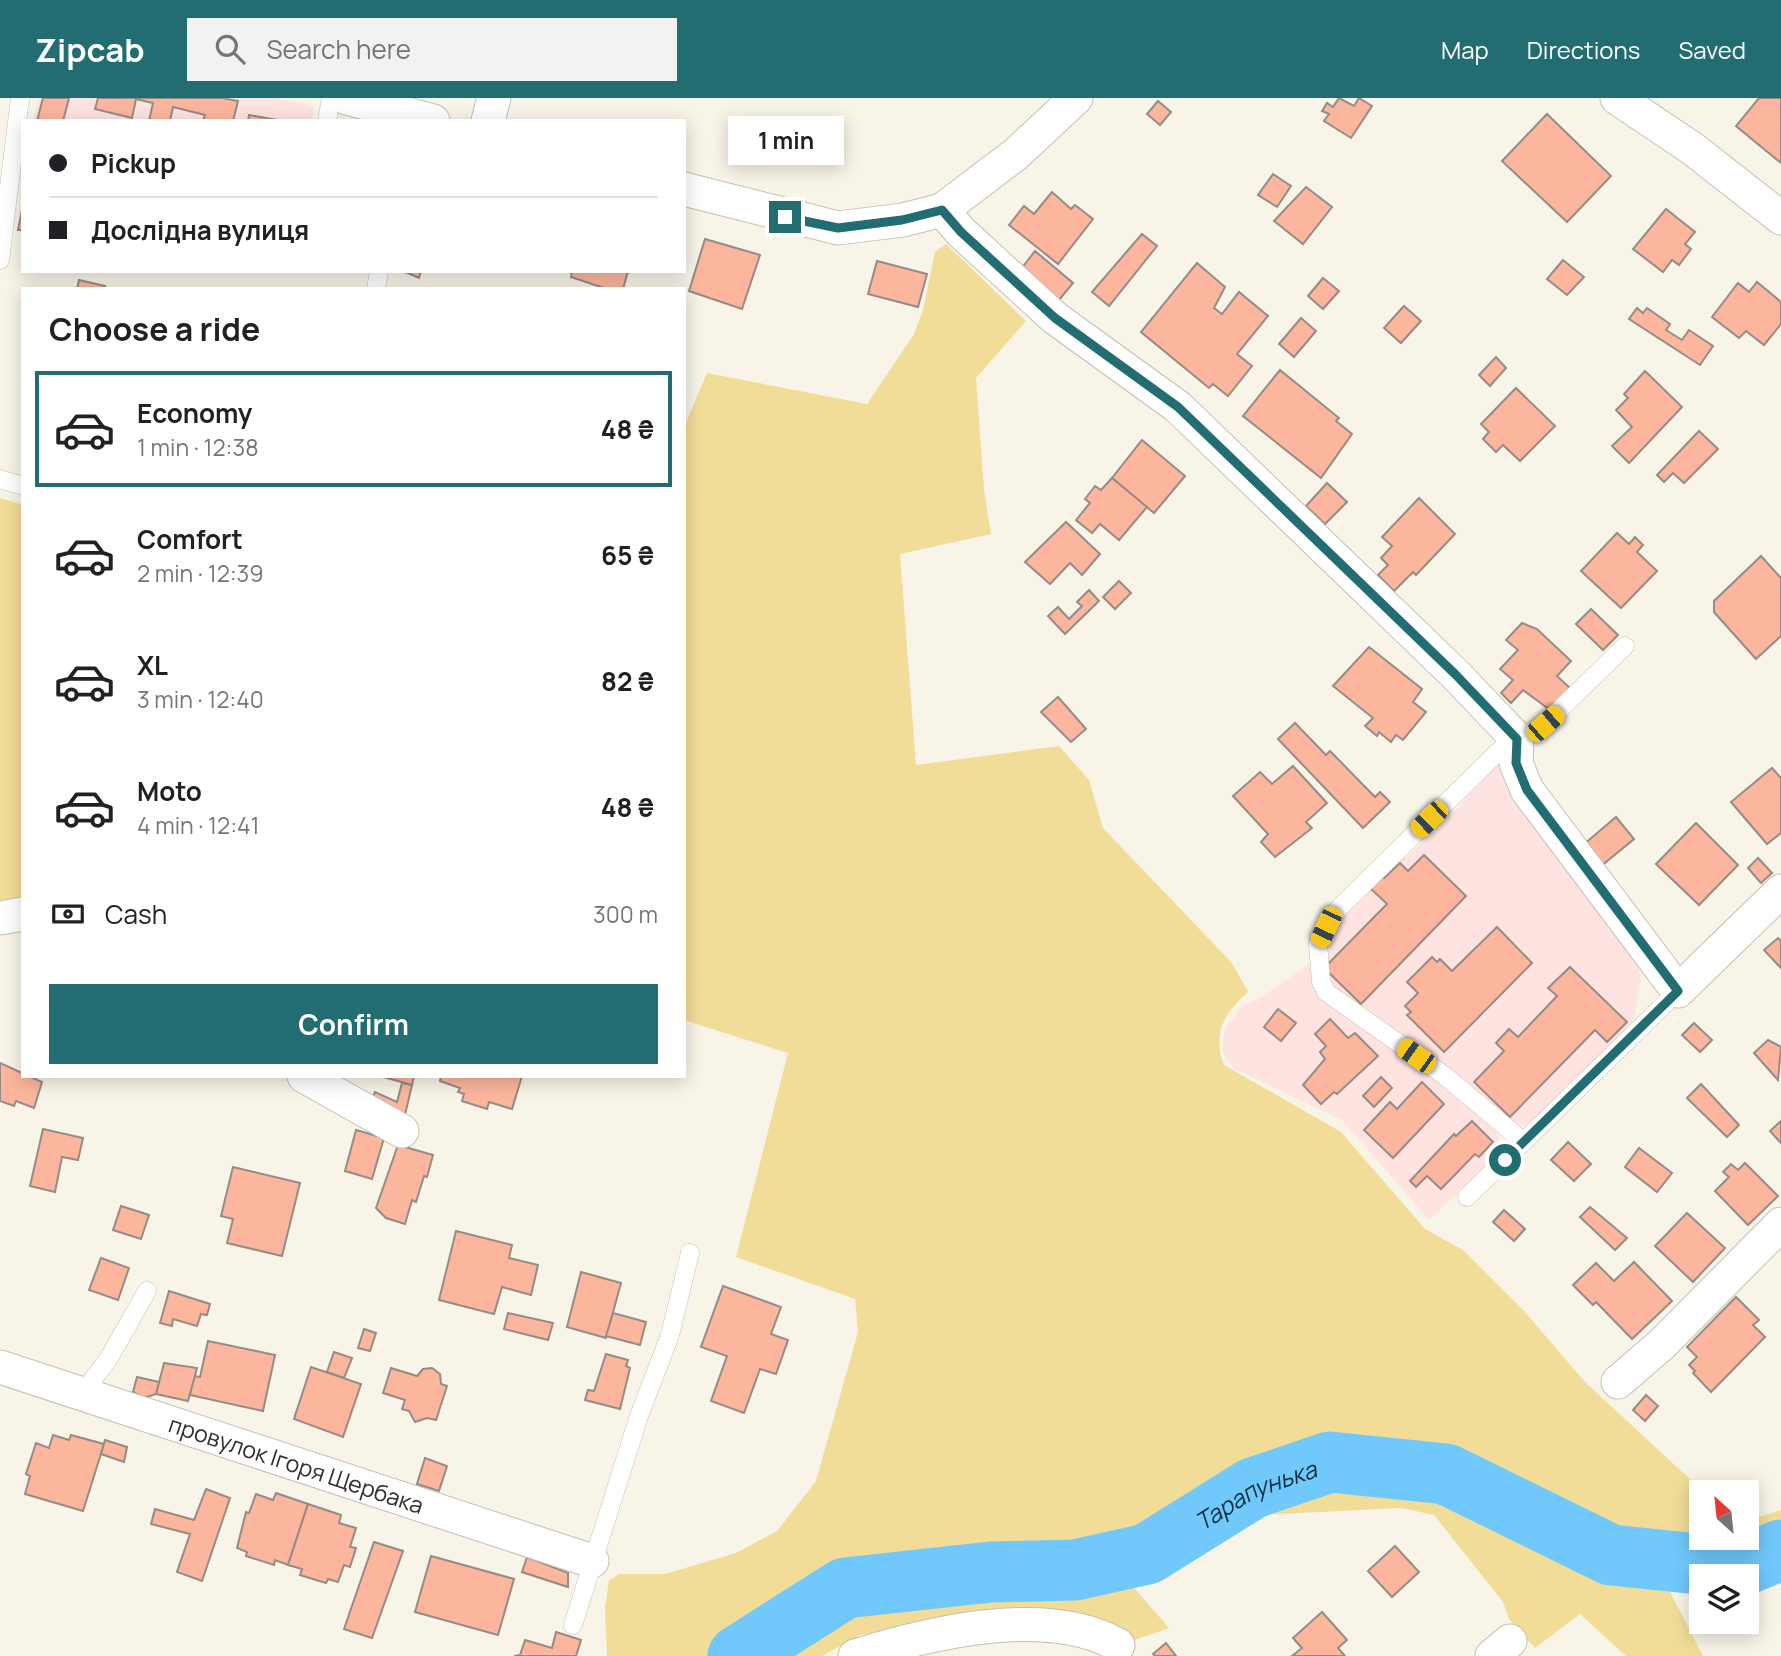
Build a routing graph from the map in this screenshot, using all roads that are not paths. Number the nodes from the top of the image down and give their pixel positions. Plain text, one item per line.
1 (20, 98) edge
2 (331, 98) edge
3 (346, 98) edge
4 (494, 98) edge
5 (1076, 98) edge
6 (1617, 98) edge
7 (327, 119) edge
8 (424, 119) edge
9 (489, 119) edge
10 (11, 173) edge
11 (686, 190) edge
12 (942, 210) junction
13 (1781, 218) edge
14 (0, 260) edge
15 (0, 479) edge
16 (21, 485) edge
17 (1625, 646) dead end
18 (1517, 739) junction
19 (1781, 891) edge
20 (21, 914) edge
21 (0, 918) edge
22 (1678, 991) junction
23 (308, 1078) edge
24 (402, 1131) dead end
25 (1524, 1142) junction
26 (1466, 1196) dead end
27 (1781, 1224) edge
28 (690, 1253) dead end
29 (147, 1291) dead end
30 (0, 1367) edge
31 (1618, 1382) dead end
32 (82, 1394) junction
33 (592, 1561) junction
34 (573, 1625) dead end
35 (1118, 1645) dead end
36 (855, 1656) edge

1 - 10 lane
2 - 7 lane
3 - 8 street
4 - 9 street
5 - 12 street
6 - 13 street
10 - 14 lane
11 - 12 street
12 - 18 street
15 - 16 lane
17 - 18 lane
18 - 22 street
18 - 25 lane
19 - 22 street
20 - 21 street
22 - 25 lane
23 - 24 street
25 - 26 lane
27 - 31 street
28 - 33 lane
29 - 32 lane
30 - 32 street, провулок Ігоря Щербака
32 - 33 street, провулок Ігоря Щербака
33 - 34 lane
35 - 36 street

